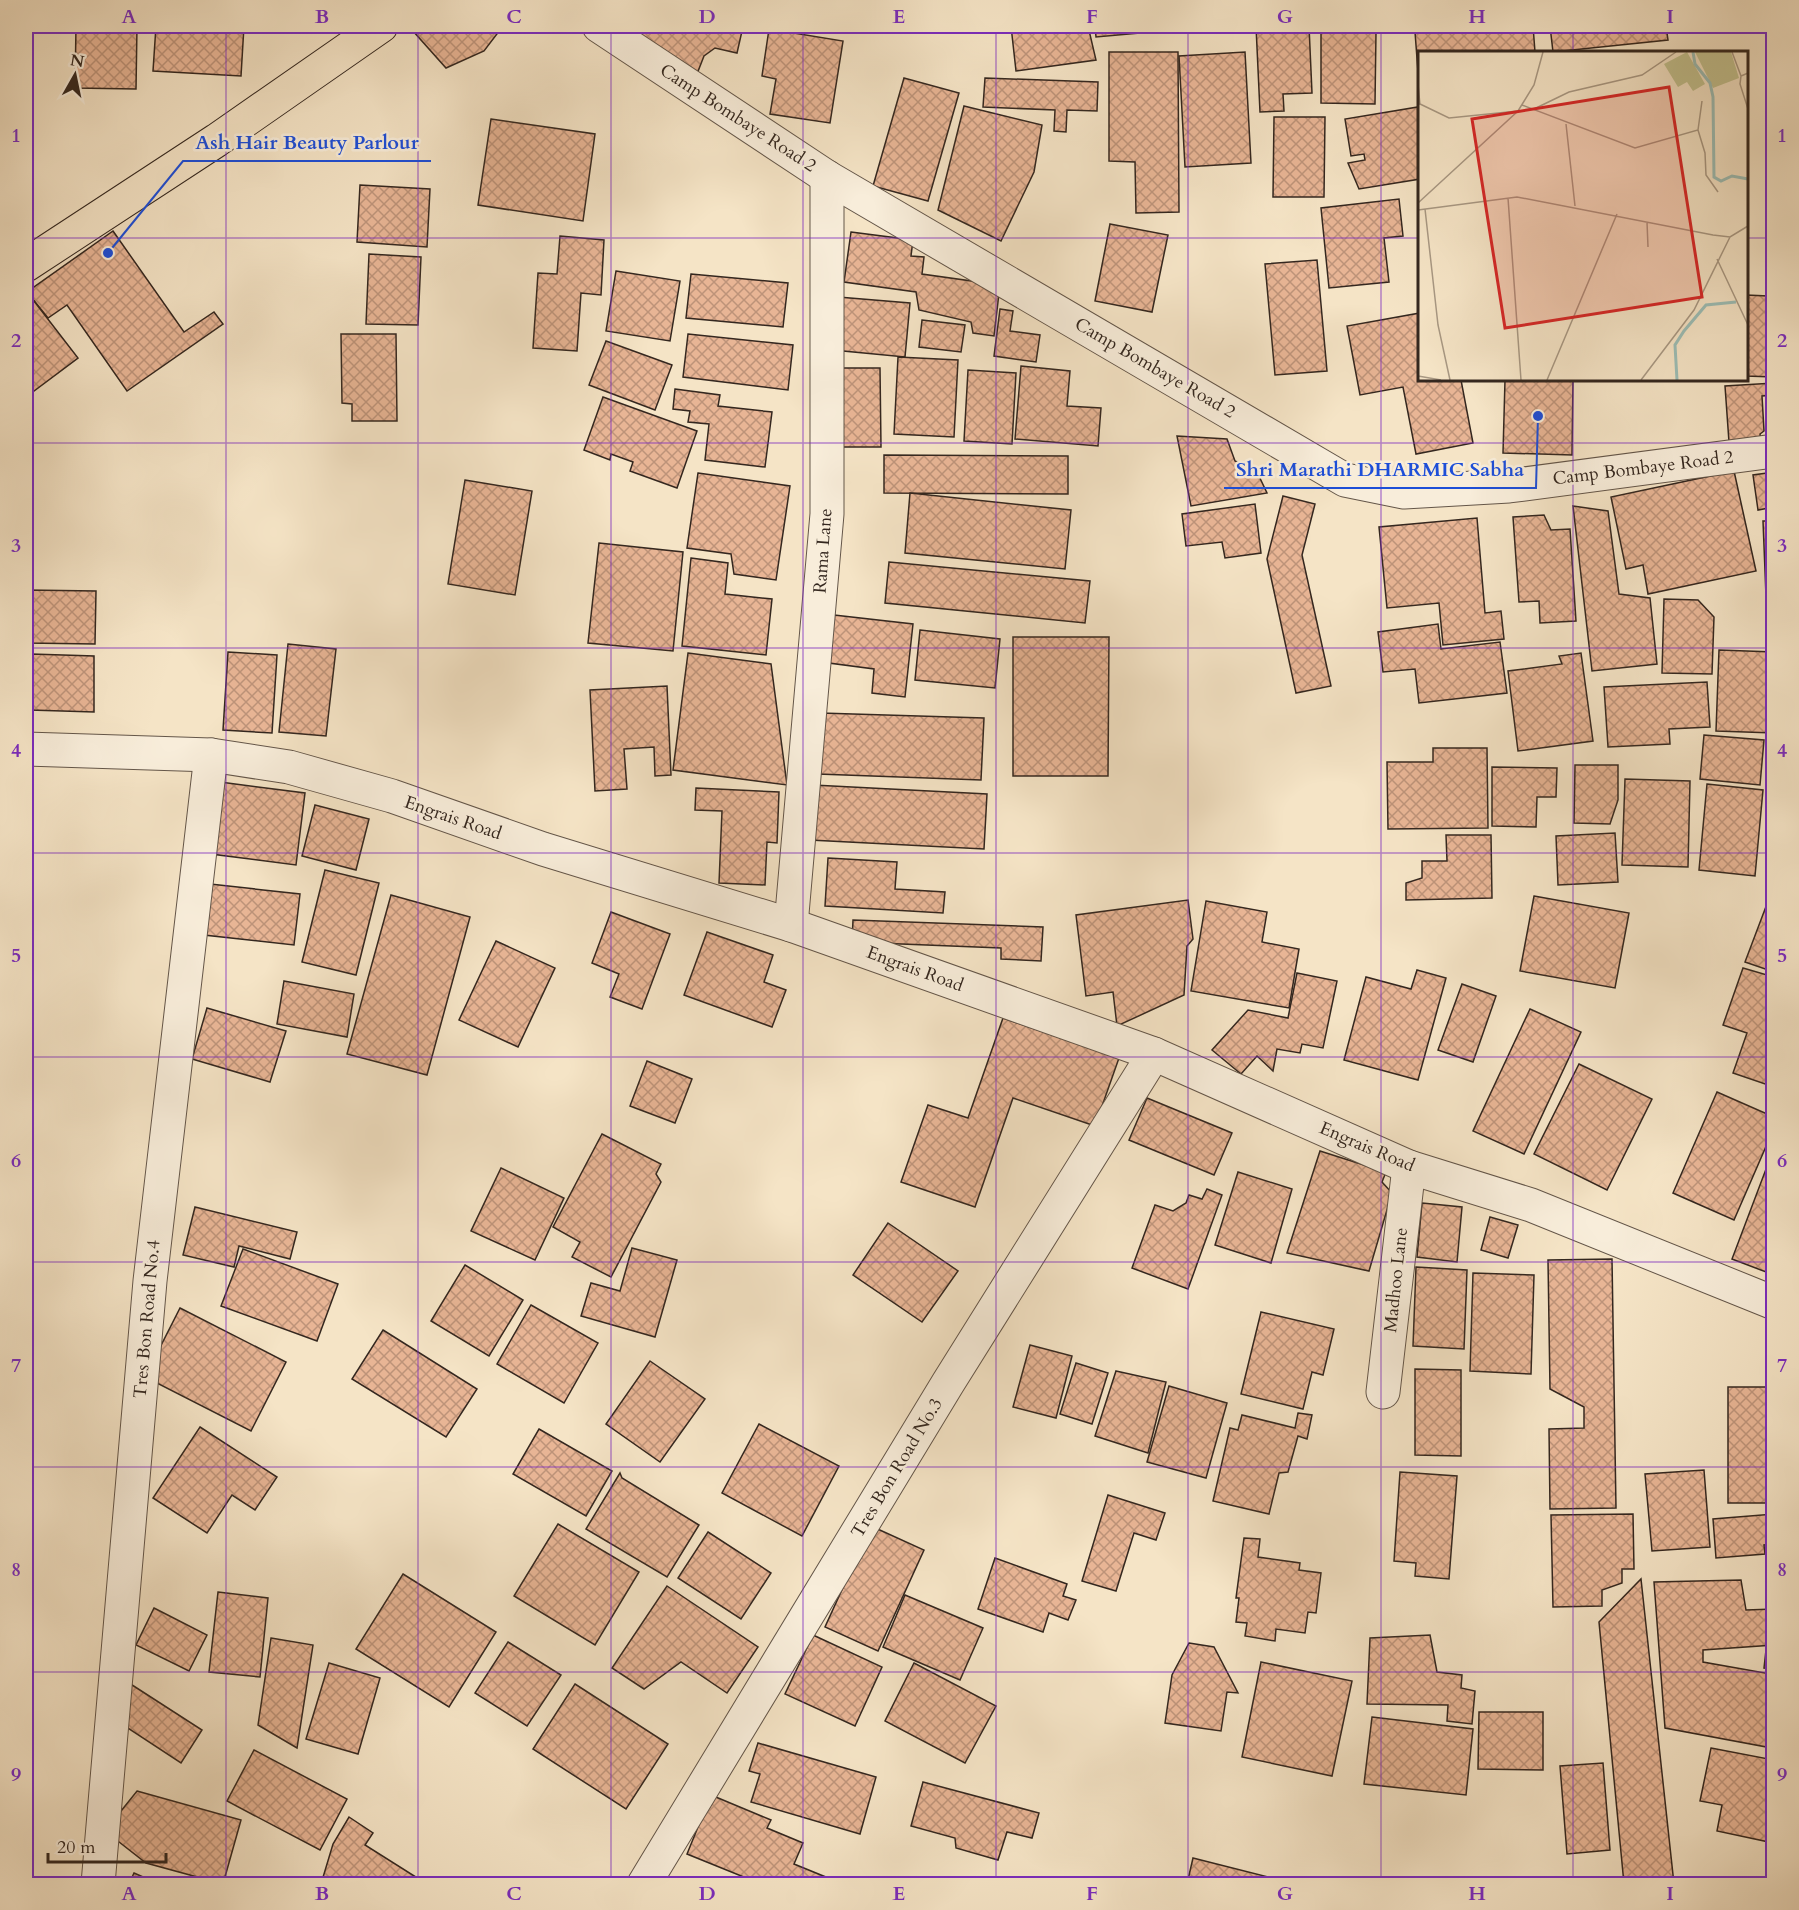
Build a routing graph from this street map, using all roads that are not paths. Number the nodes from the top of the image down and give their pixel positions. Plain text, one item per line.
1 (381, 26) edge
2 (599, 26) edge
3 (827, 177) junction
4 (26, 265) edge
5 (1773, 451) edge
6 (26, 749) edge
7 (211, 755) junction
8 (791, 925) junction
9 (1154, 1054) junction
10 (1409, 1167) junction
11 (1773, 1304) edge
12 (1383, 1392) dead end
13 (98, 1884) edge
14 (644, 1884) edge

1 - 4 main road
2 - 3 street, Camp Bombaye Road 2
3 - 5 street, Camp Bombaye Road 2
3 - 8 street, Rama Lane
6 - 7 street, Engrais Road
7 - 8 street, Engrais Road
7 - 13 street, Tres Bon Road No.4
8 - 9 street, Engrais Road
9 - 10 street, Engrais Road
9 - 14 street, Tres Bon Road No.3
10 - 11 street, Engrais Road
10 - 12 street, Madhoo Lane

